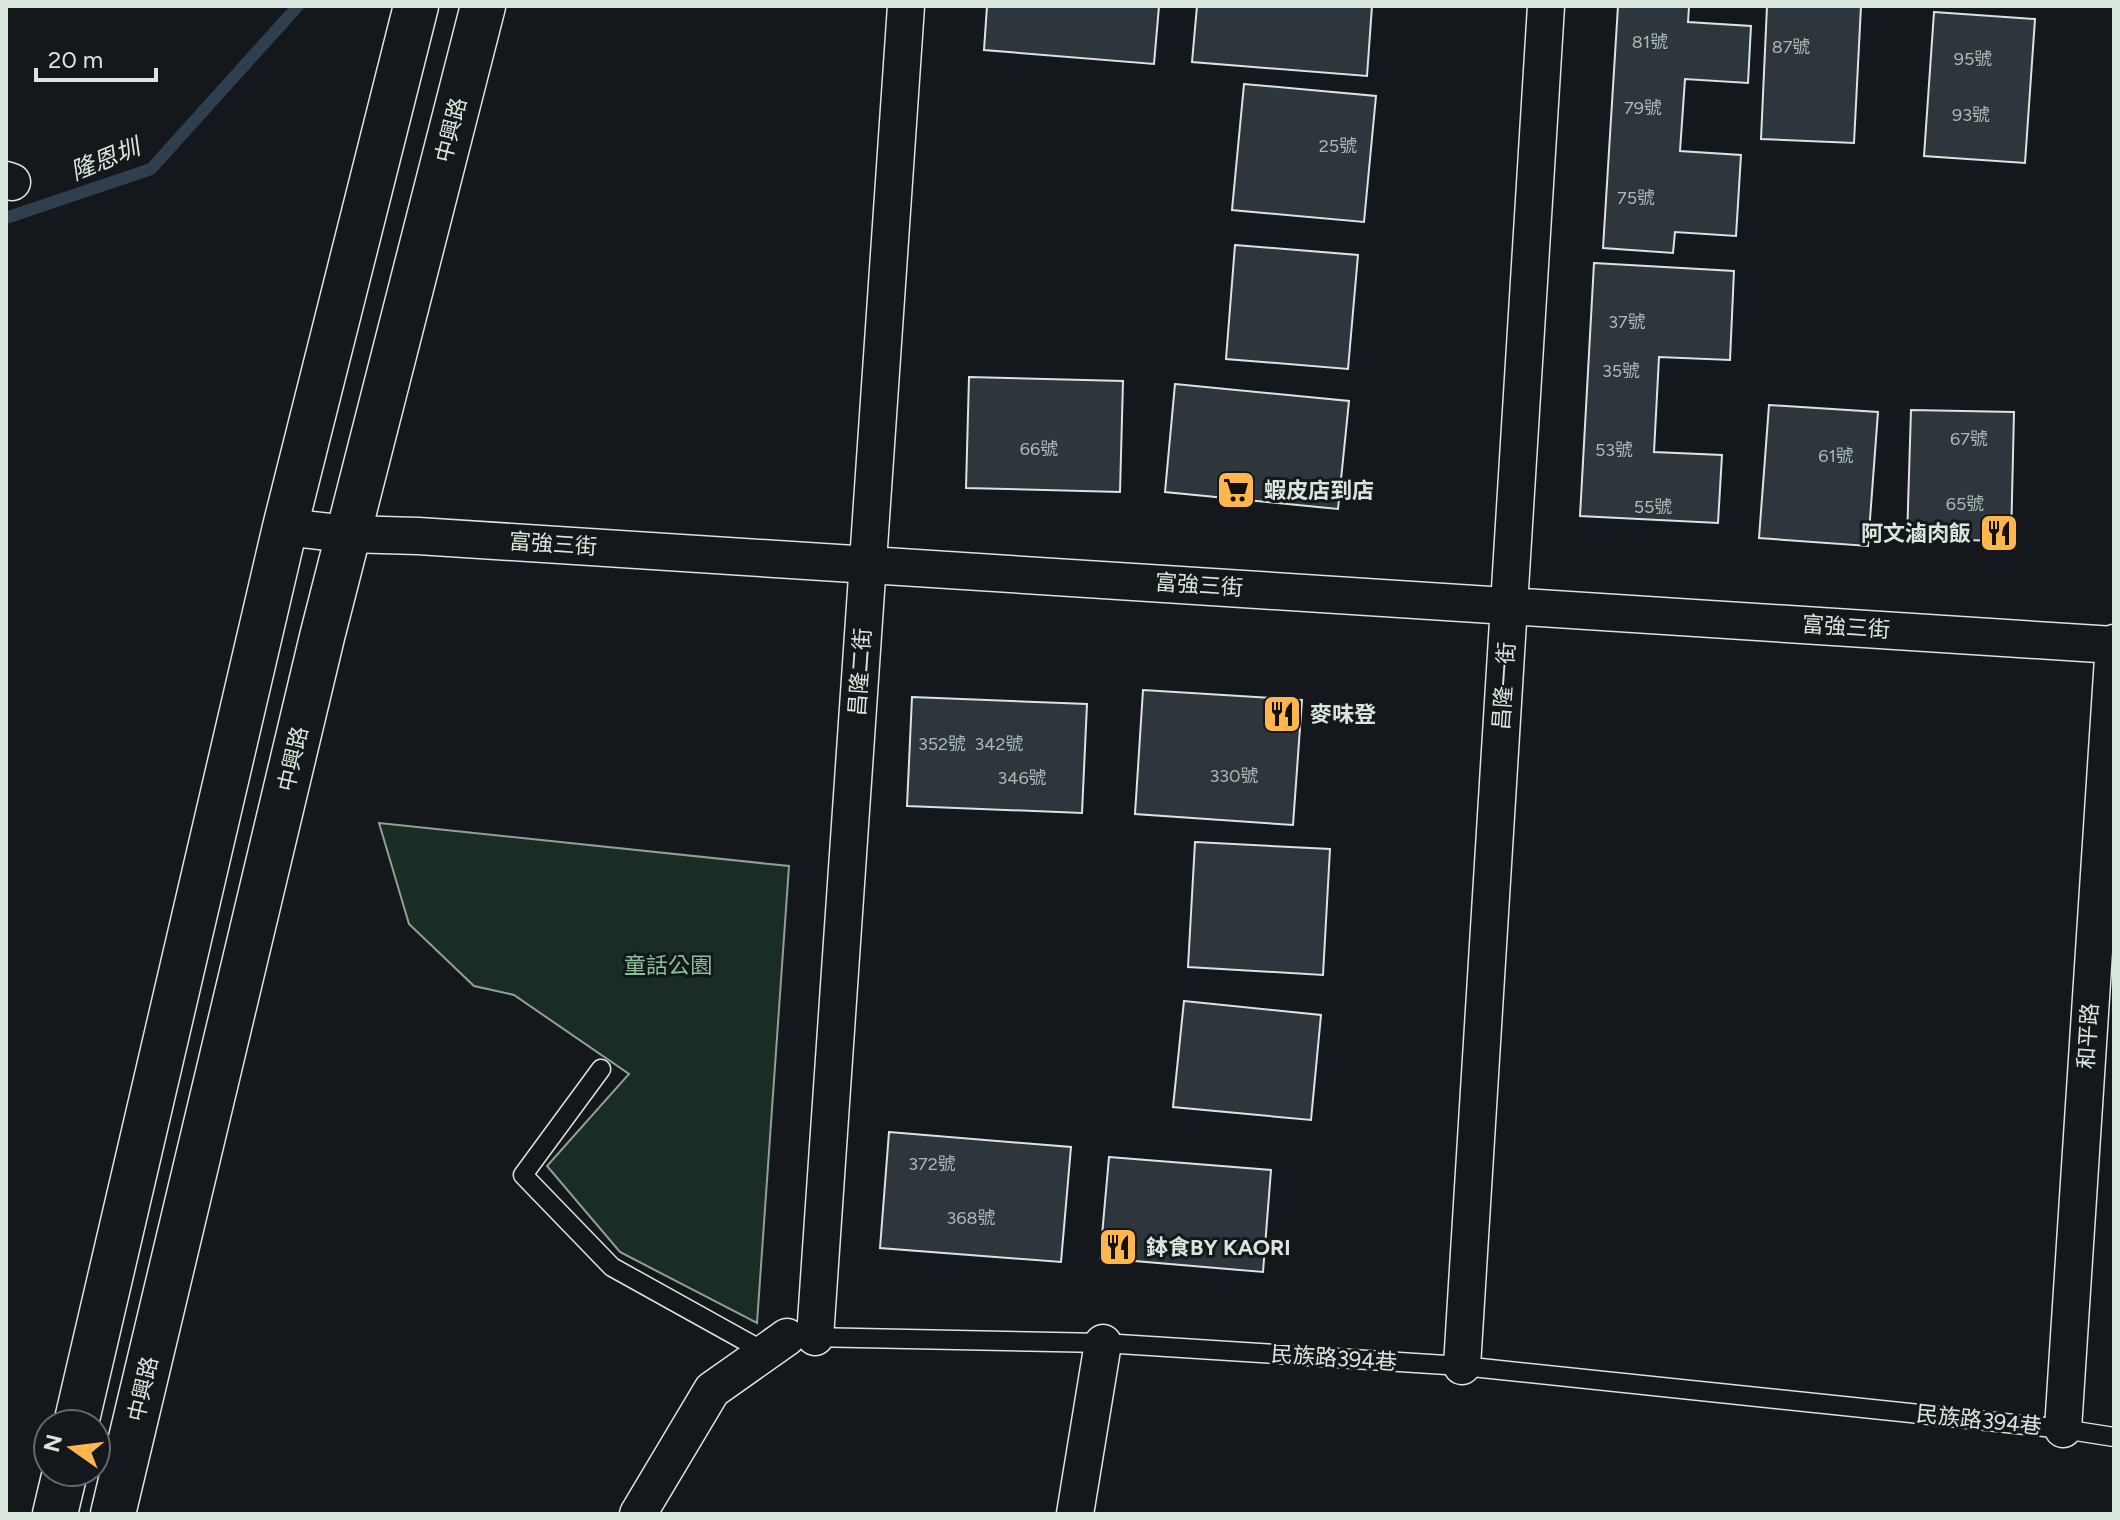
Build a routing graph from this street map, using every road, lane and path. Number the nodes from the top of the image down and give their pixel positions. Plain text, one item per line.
1 (416, 6) edge
2 (483, 6) edge
3 (906, 6) edge
4 (1546, 6) edge
5 (285, 527) junction
6 (347, 534) junction
7 (868, 564) junction
8 (1509, 605) junction
9 (2114, 644) edge
10 (601, 1069) dead end
11 (789, 1342) junction
12 (1103, 1343) junction
13 (1462, 1366) junction
14 (80, 1408) edge
15 (2063, 1429) junction
16 (2114, 1437) edge
17 (61, 1488) edge
18 (55, 1514) edge
19 (113, 1514) edge
20 (638, 1514) edge
21 (1075, 1514) edge

1 - 5 street
2 - 6 street, 中興路
3 - 7 street, 昌隆二街
4 - 8 street, 昌隆一街
5 - 6 street, 富強三街
5 - 14 street
6 - 7 street, 富強三街
6 - 19 street, 中興路
7 - 8 street, 富強三街
7 - 11 street, 昌隆二街
8 - 9 street, 富強三街
8 - 13 street, 昌隆一街
9 - 15 street, 和平路
10 - 11 lane
11 - 12 lane, 民族路394巷
11 - 20 street
12 - 13 lane, 民族路394巷
12 - 21 street
13 - 15 lane, 民族路394巷
15 - 16 lane, 民族路394巷
17 - 18 street

